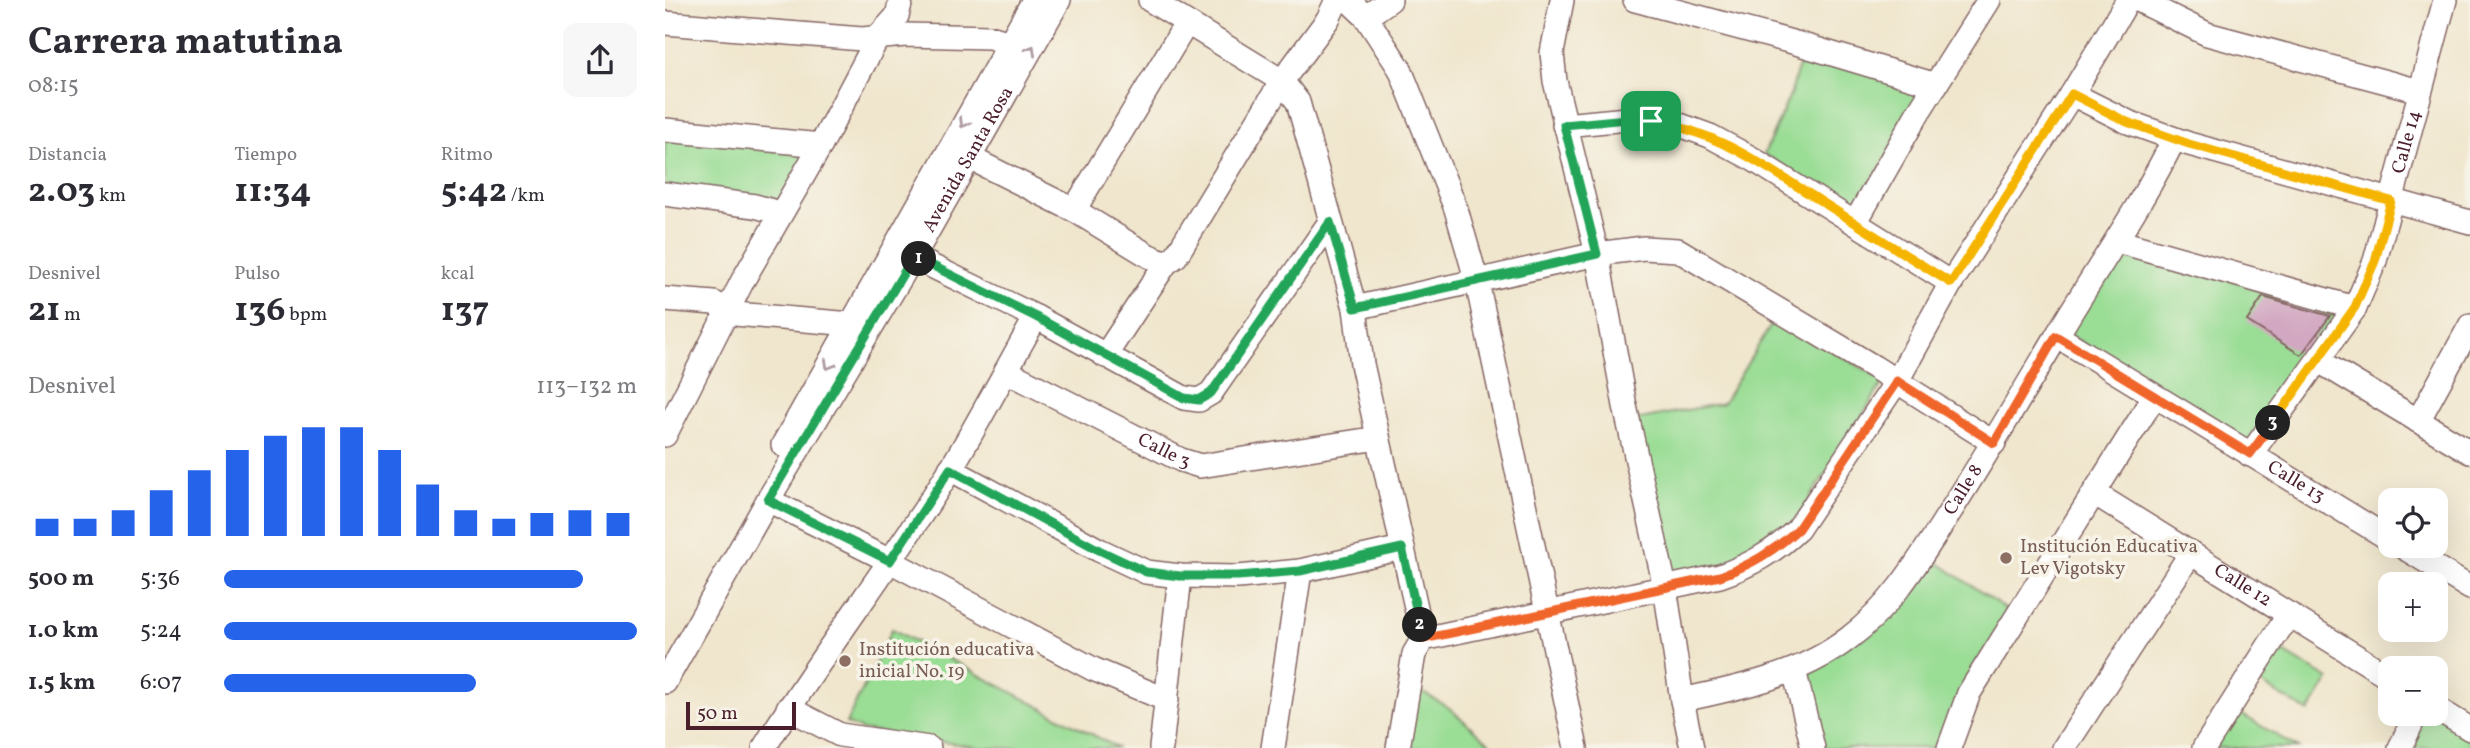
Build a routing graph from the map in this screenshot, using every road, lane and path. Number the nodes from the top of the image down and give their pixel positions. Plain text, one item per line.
1 (901, 0) edge
2 (1034, 0) edge
3 (1059, 0) edge
4 (1150, 0) edge
5 (1337, 0) edge
6 (1348, 0) edge
7 (1390, 0) edge
8 (1562, 0) edge
9 (1635, 0) edge
10 (1990, 0) edge
11 (2128, 0) edge
12 (2138, 0) edge
13 (2445, 0) edge
14 (1366, 17) junction
15 (665, 23) edge
16 (1186, 24) junction
17 (878, 37) junction
18 (1010, 43) junction
19 (1282, 81) junction
20 (1936, 85) junction
21 (2420, 91) junction
22 (2072, 94) junction
23 (1564, 125) junction
24 (665, 130) edge
25 (2174, 139) junction
26 (821, 145) junction
27 (970, 158) junction
28 (665, 194) edge
29 (2391, 201) junction
30 (1074, 211) junction
31 (780, 213) junction
32 (1330, 222) junction
33 (2470, 222) edge
34 (1855, 223) junction
35 (2117, 241) junction
36 (1597, 254) junction
37 (913, 257) junction
38 (1166, 263) junction
39 (1477, 282) junction
40 (1951, 283) junction
41 (665, 299) edge
42 (2355, 307) junction
43 (1355, 308) junction
44 (728, 309) junction
45 (1036, 317) junction
46 (2470, 326) edge
47 (860, 329) junction
48 (2056, 336) junction
49 (1105, 356) junction
50 (2319, 360) junction
51 (1006, 372) junction
52 (1897, 381) junction
53 (2154, 397) junction
54 (2418, 421) junction
55 (667, 429) edge
56 (1378, 438) junction
57 (1994, 443) junction
58 (2470, 452) edge
59 (2250, 454) junction
60 (950, 469) junction
61 (2094, 493) junction
62 (768, 500) junction
63 (2378, 532) edge
64 (1402, 548) junction
65 (2191, 553) junction
66 (2421, 558) edge
67 (890, 561) junction
68 (1300, 571) junction
69 (1180, 576) junction
70 (1665, 587) junction
71 (2470, 588) edge
72 (1547, 613) junction
73 (2289, 614) junction
74 (1423, 639) junction
75 (665, 650) edge
76 (1794, 670) junction
77 (2378, 670) edge
78 (665, 682) edge
79 (1167, 701) junction
80 (1682, 701) junction
81 (788, 708) junction
82 (2448, 715) edge
83 (2410, 726) edge
84 (2470, 729) edge
85 (764, 748) edge
86 (929, 748) edge
87 (1161, 748) edge
88 (1273, 748) edge
89 (1398, 748) edge
90 (1576, 748) edge
91 (1692, 748) edge
92 (1813, 748) edge
93 (1948, 748) edge
94 (2064, 748) edge
95 (2204, 748) edge
96 (2400, 748) edge

1 - 17 street
2 - 18 street, Avenida Santa Rosa
27 -> 3 street, Avenida Santa Rosa
4 - 16 street
5 - 19 street
6 - 14 street
7 - 14 street
8 - 23 street
9 - 20 street
10 - 20 street
11 - 22 street
12 - 21 street
13 - 21 street, Calle 14
14 - 39 street
15 - 17 street
16 - 19 street
16 - 30 street
17 - 18 street
17 - 26 street
18 -> 47 street, Avenida Santa Rosa
19 - 32 street
19 - 38 street
20 - 34 street
21 - 29 street, Calle 14
22 - 25 street
22 - 40 street
23 - 34 street
23 - 36 street
24 - 26 street
25 - 29 street
25 - 35 street, Calle 8
26 - 31 street
27 - 30 street
27 - 37 street, Avenida Santa Rosa
28 - 31 street
29 - 33 street
29 - 42 street, Calle 14
30 - 38 street
31 - 44 street
32 - 43 street
32 - 49 street
34 - 40 street
35 - 42 street
35 - 48 street, Calle 8
36 - 39 street
36 - 52 street
36 - 70 street
37 - 45 street
37 - 47 street, Avenida Santa Rosa
38 - 49 street
39 - 43 street
39 - 72 street
40 - 52 street
41 - 44 street
42 - 50 street, Calle 14
43 - 56 street
44 - 47 street
44 - 55 street
45 - 49 street
45 - 51 street
46 - 54 street
47 - 62 street, Avenida Santa Rosa
47 -> 75 street, Avenida Santa Rosa
48 - 53 street, Calle 13
48 - 57 street, Calle 8
50 - 54 street
50 - 59 street, Calle 14
51 - 56 street, Calle 3
51 - 60 street
52 - 57 street
52 - 70 street
53 - 59 street, Calle 13
53 - 61 street
54 - 58 street
56 - 64 street
57 - 76 street, Calle 8
59 - 63 street, Calle 13
60 - 67 street
60 - 69 street
61 - 65 street, Calle 12
61 - 93 street
62 - 67 street
62 - 78 street, Avenida Santa Rosa
64 - 68 street
64 - 74 street
65 - 73 street, Calle 12
65 - 94 street
66 - 71 street
67 - 79 street
67 - 81 street
68 - 69 street
68 - 88 street
69 - 79 street
70 - 72 street
70 - 80 street
72 - 74 street
72 - 90 street
73 - 77 street, Calle 12
73 - 95 street
74 - 89 street
76 - 80 street, Calle 8
76 - 92 street
79 - 87 street
80 - 91 street
81 - 85 street
81 - 86 street
82 - 84 street
83 - 96 street

